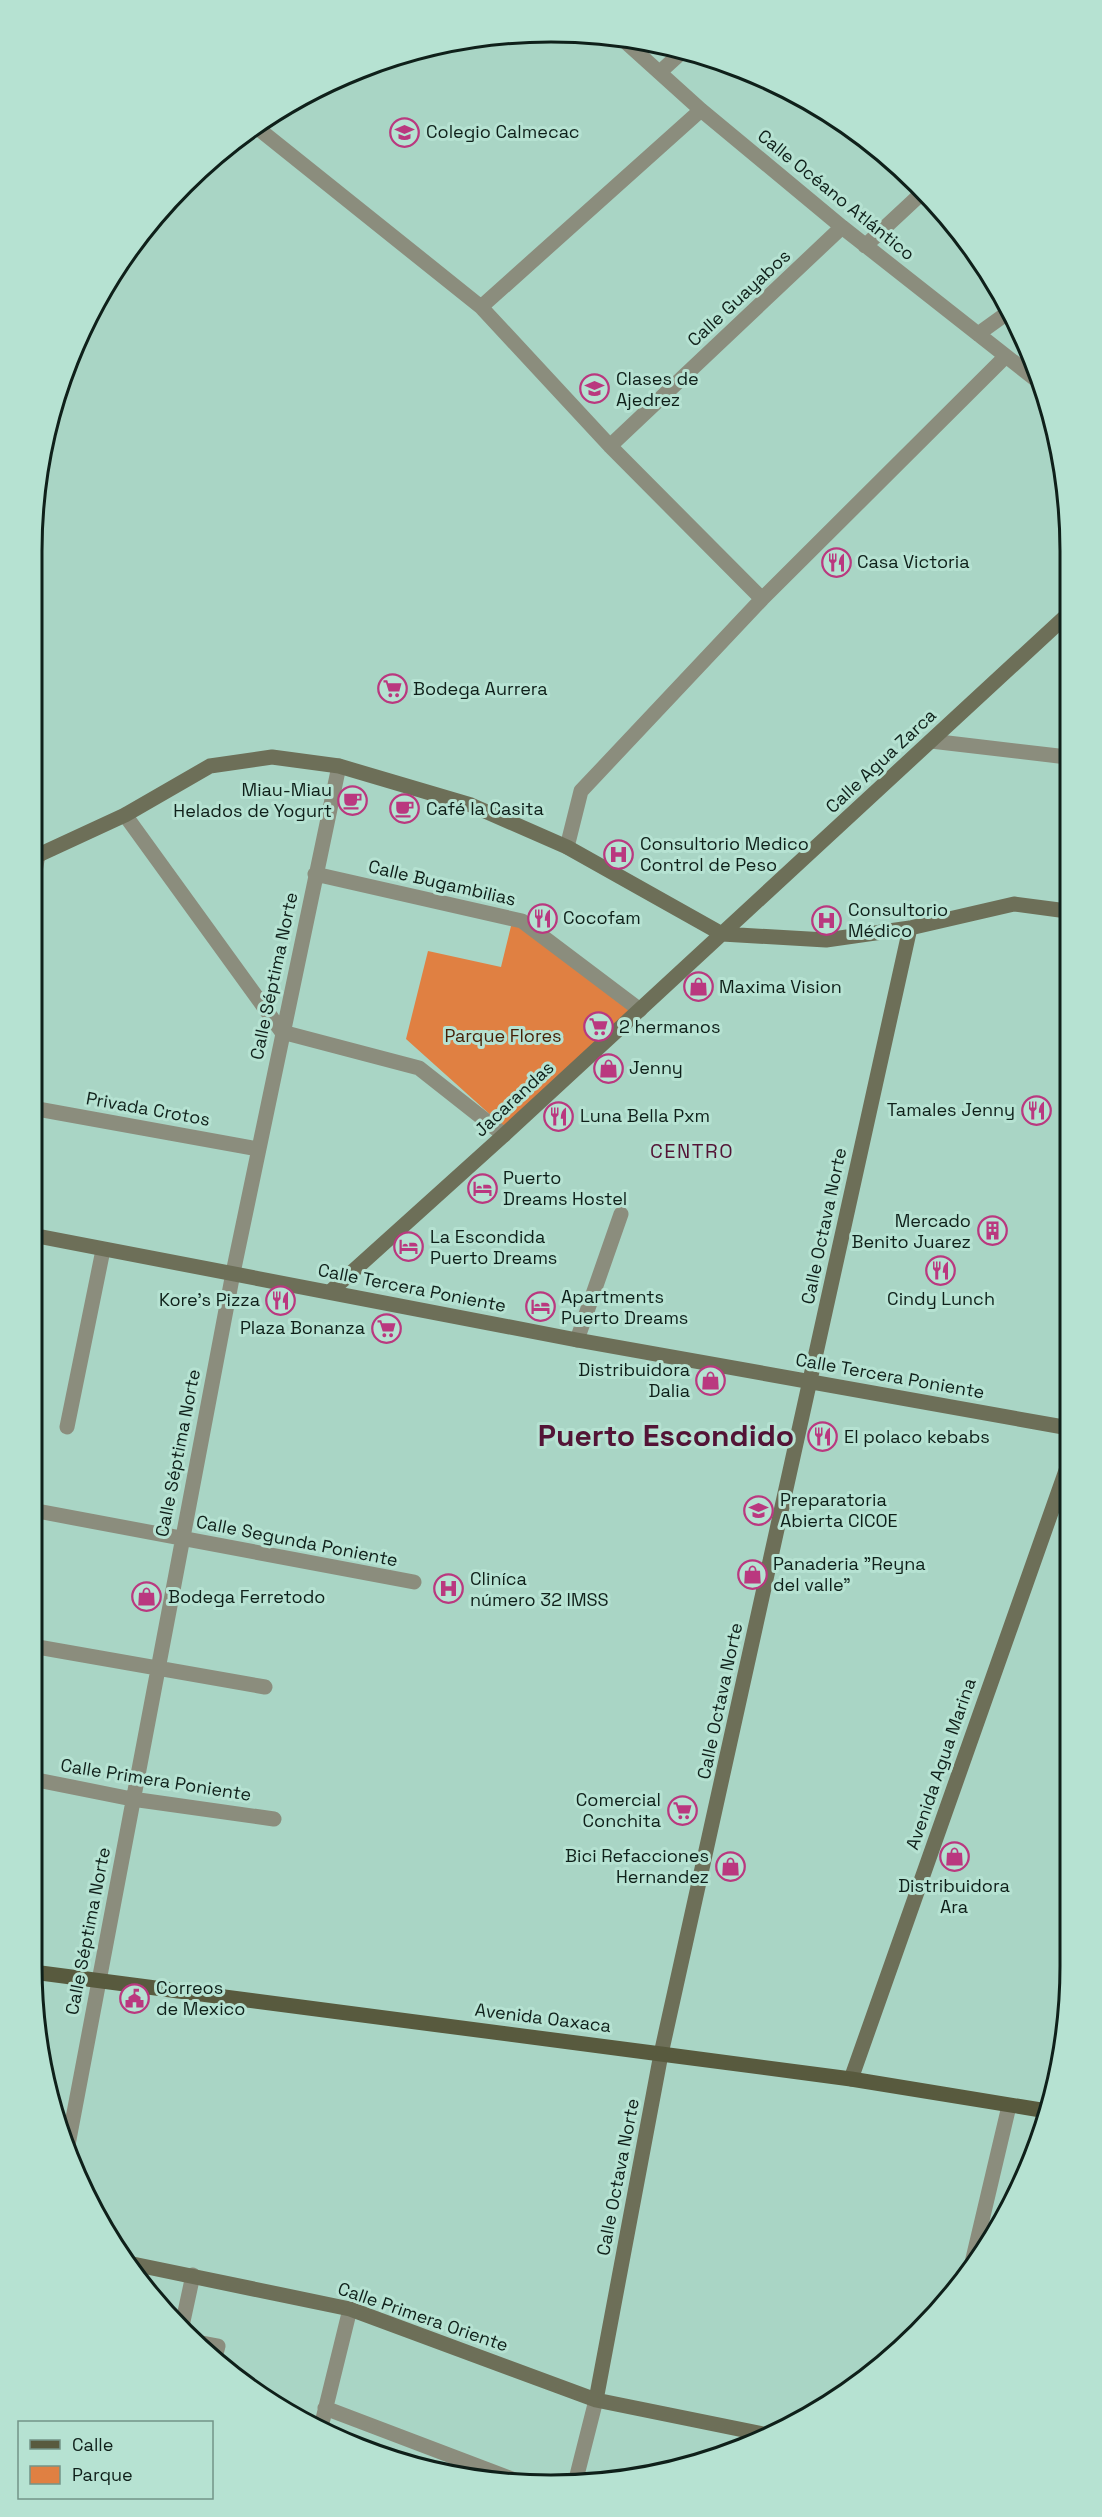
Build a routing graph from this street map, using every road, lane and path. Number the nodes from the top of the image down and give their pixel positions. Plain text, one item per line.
1 (634, 49) edge
2 (676, 57) edge
3 (660, 72) junction
4 (701, 110) junction
5 (262, 132) edge
6 (917, 197) edge
7 (842, 227) junction
8 (865, 246) junction
9 (481, 307) junction
10 (1003, 316) edge
11 (978, 334) junction
12 (1006, 356) junction
13 (1028, 373) edge
14 (610, 446) junction
15 (762, 599) junction
16 (1060, 622) edge
17 (931, 741) junction
18 (1060, 756) edge
19 (339, 766) junction
20 (124, 816) junction
21 (567, 847) junction
22 (42, 854) edge
23 (315, 874) junction
24 (1060, 910) edge
25 (910, 928) junction
26 (722, 934) junction
27 (640, 1010) junction
28 (282, 1032) junction
29 (42, 1110) edge
30 (504, 1135) junction
31 (258, 1149) junction
32 (621, 1214) dead end
33 (42, 1237) edge
34 (103, 1250) junction
35 (233, 1274) junction
36 (331, 1292) junction
37 (577, 1340) junction
38 (810, 1382) junction
39 (1060, 1426) edge
40 (67, 1427) dead end
41 (1060, 1487) edge
42 (42, 1512) edge
43 (181, 1539) junction
44 (414, 1582) dead end
45 (42, 1648) edge
46 (158, 1669) junction
47 (265, 1687) dead end
48 (42, 1781) edge
49 (132, 1799) junction
50 (274, 1819) dead end
51 (42, 1973) edge
52 (98, 1980) junction
53 (662, 2054) junction
54 (851, 2079) junction
55 (1009, 2106) junction
56 (1039, 2110) edge
57 (70, 2133) edge
58 (976, 2246) edge
59 (139, 2265) edge
60 (193, 2275) junction
61 (350, 2308) junction
62 (184, 2318) edge
63 (596, 2400) junction
64 (326, 2408) junction
65 (323, 2421) edge
66 (755, 2432) edge
67 (493, 2472) edge
68 (577, 2474) edge

1 - 3 street, Calle Océano Atlántico
2 - 3 street
3 - 4 street, Calle Océano Atlántico
4 - 7 street, Calle Océano Atlántico
4 - 9 street
5 - 9 street
6 - 8 street
7 - 8 street, Calle Océano Atlántico
7 - 14 street, Calle Guayabos
8 - 11 street, Calle Océano Atlántico
9 - 14 street
10 - 11 street
11 - 12 street, Calle Océano Atlántico
12 - 13 street, Calle Océano Atlántico
12 - 15 street
14 - 15 street
15 - 21 street
16 - 17 street, Calle Agua Zarca
17 - 18 street
17 - 26 street, Calle Agua Zarca
19 - 20 street
19 - 21 street
19 - 23 street, Calle Séptima Norte
20 - 22 street
20 - 28 street
21 - 26 street
23 - 27 street, Calle Bugambilias
23 - 28 street, Calle Séptima Norte
24 - 25 street
25 - 26 street
25 - 38 street, Calle Octava Norte
26 - 27 street, Jacarandas
27 - 30 street, Jacarandas
28 - 30 street
28 - 31 street, Calle Séptima Norte
29 - 31 street, Privada Crotos
30 - 36 street, Jacarandas
31 - 35 street, Calle Séptima Norte
32 - 37 street
33 - 34 street, Calle Tercera Poniente
34 - 35 street, Calle Tercera Poniente
34 - 40 street
35 - 36 street, Calle Tercera Poniente
35 - 43 street, Calle Séptima Norte
36 - 37 street, Calle Tercera Poniente
37 - 38 street, Calle Tercera Poniente
38 - 39 street, Calle Tercera Poniente
38 - 53 street, Calle Octava Norte
41 - 54 street, Avenida Agua Marina
42 - 43 street, Calle Segunda Poniente
43 - 44 street, Calle Segunda Poniente
43 - 46 street, Calle Séptima Norte
45 - 46 street
46 - 47 street
46 - 49 street, Calle Séptima Norte
48 - 49 street, Calle Primera Poniente
49 - 50 street, Calle Primera Poniente
49 - 52 street, Calle Séptima Norte
51 - 52 main road, Avenida Oaxaca
52 - 53 main road, Avenida Oaxaca
52 - 57 street, Calle Séptima Norte
53 - 54 main road, Avenida Oaxaca
53 - 63 street, Calle Octava Norte
54 - 55 main road, Avenida Oaxaca
55 - 56 main road, Avenida Oaxaca
55 - 58 street
59 - 60 street, Calle Primera Oriente
60 - 61 street, Calle Primera Oriente
60 - 62 street
61 - 63 street, Calle Primera Oriente
61 - 64 street
63 - 66 street
63 - 68 street, Calle Octava Norte
64 - 65 street
64 - 67 street

